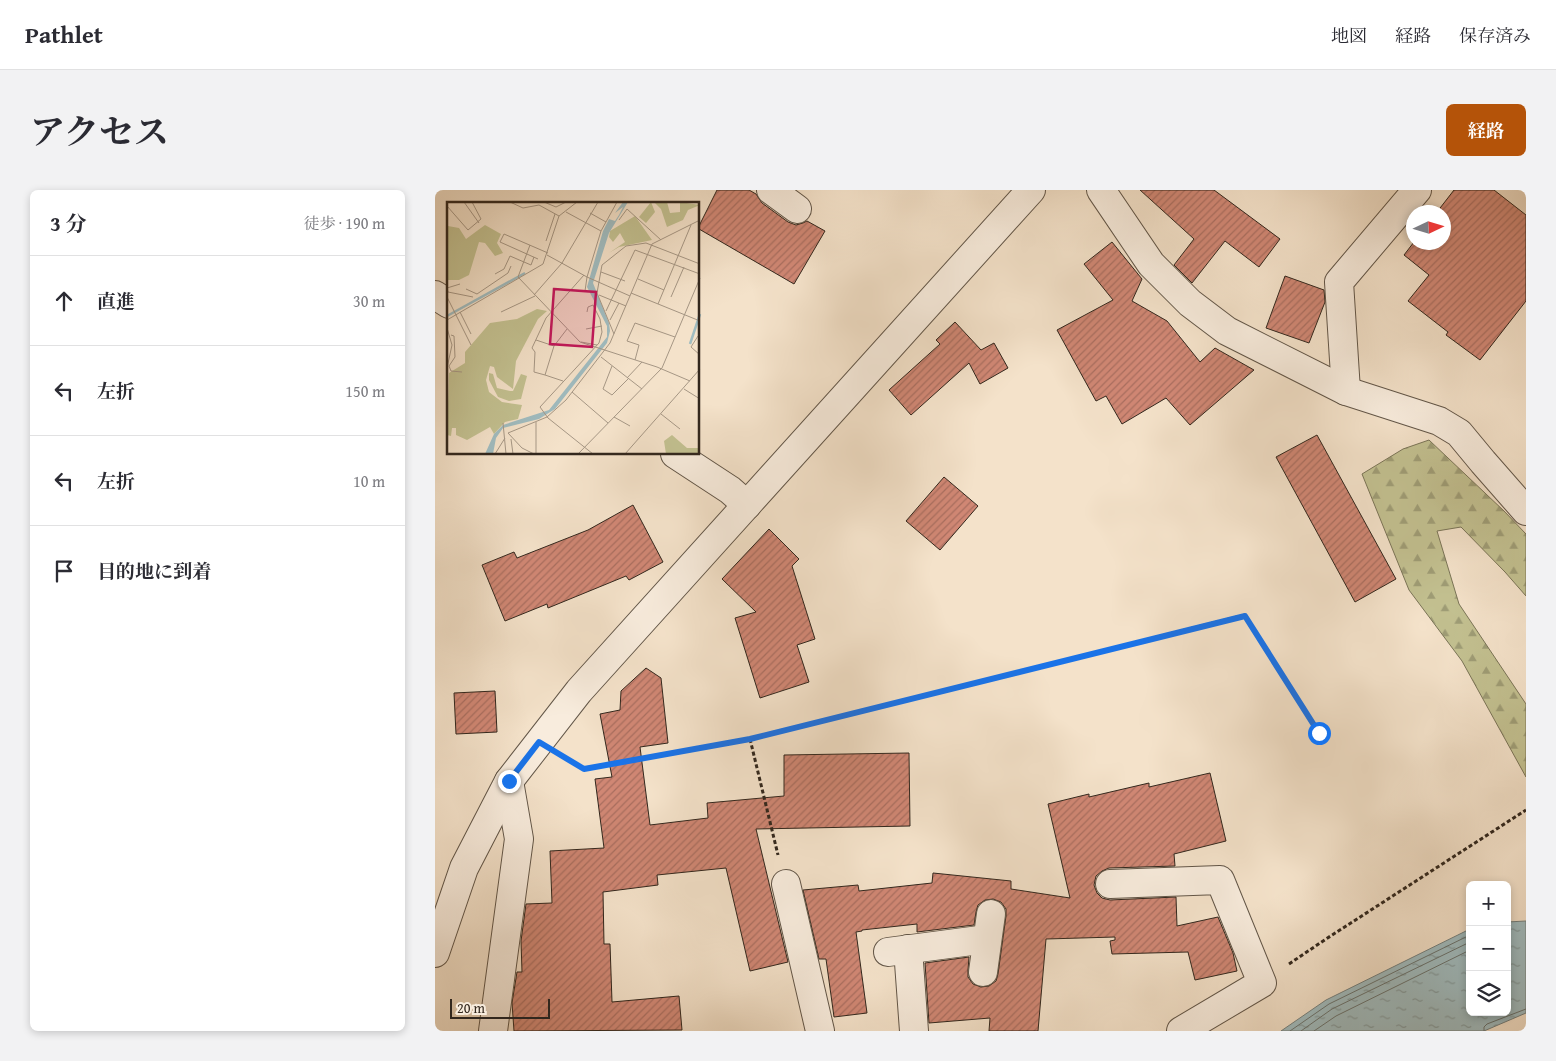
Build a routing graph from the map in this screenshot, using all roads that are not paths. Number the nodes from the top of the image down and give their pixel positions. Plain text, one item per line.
1 (771, 190) edge
2 (1031, 190) edge
3 (1101, 190) edge
4 (1417, 190) edge
5 (797, 209) dead end
6 (435, 295) edge
7 (447, 303) edge
8 (1346, 391) junction
9 (677, 455) edge
10 (747, 505) junction
11 (1526, 510) edge
12 (509, 781) junction
13 (786, 884) road end
14 (1111, 884) dead end
15 (435, 953) edge
16 (983, 972) dead end
17 (493, 1031) edge
18 (820, 1031) edge
19 (914, 1031) edge
20 (1181, 1031) edge

1 - 5 street
2 - 10 street
3 - 8 street
4 - 8 street
6 - 7 street
8 - 11 street
9 - 10 street
10 - 12 street
12 - 15 street
12 - 17 street
13 - 18 street
14 - 20 street
16 - 19 street

